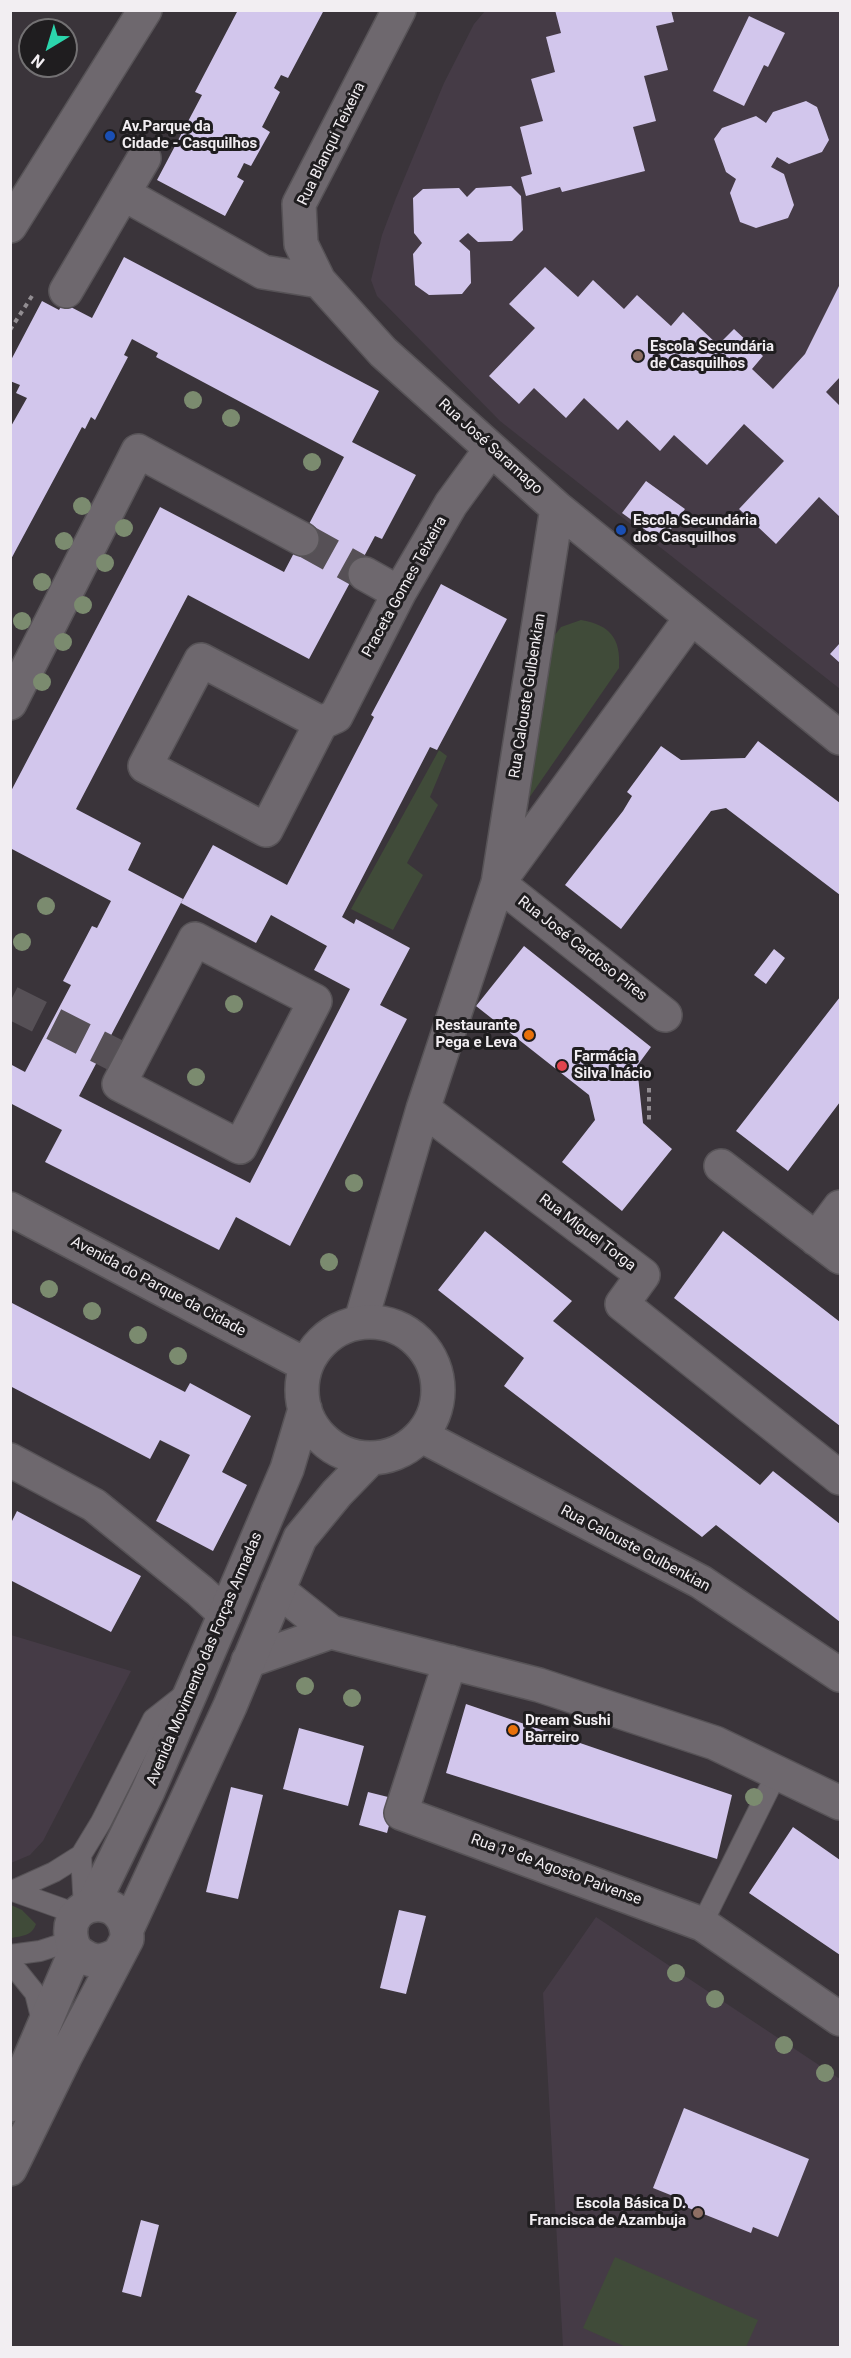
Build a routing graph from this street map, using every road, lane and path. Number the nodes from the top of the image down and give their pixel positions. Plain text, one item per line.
1 (399, 10) edge
2 (142, 12) edge
3 (144, 158) dead end
4 (124, 194) junction
5 (10, 226) edge
6 (318, 281) junction
7 (66, 291) dead end
8 (491, 449) junction
9 (557, 508) junction
10 (302, 539) tunnel mouth
11 (365, 574) tunnel mouth
12 (399, 592) junction
13 (691, 618) junction
14 (10, 703) edge
15 (321, 723) junction
16 (840, 738) edge
17 (498, 883) junction
18 (665, 1015) dead end
19 (649, 1088) dead end
20 (423, 1109) junction
21 (649, 1120) dead end
22 (240, 1147) joint
23 (721, 1166) dead end
24 (840, 1207) edge
25 (10, 1209) edge
26 (828, 1248) edge
27 (362, 1321) junction
28 (306, 1365) junction
29 (305, 1409) junction
30 (422, 1436) junction
31 (371, 1458) junction
32 (10, 1460) edge
33 (840, 1478) edge
34 (278, 1590) junction
35 (225, 1614) junction
36 (331, 1632) junction
37 (249, 1661) junction
38 (450, 1662) junction
39 (840, 1675) edge
40 (193, 1688) junction
41 (777, 1773) junction
42 (840, 1803) edge
43 (81, 1855) junction
44 (11, 1890) edge
45 (80, 1923) junction
46 (702, 1924) junction
47 (122, 1942) junction
48 (10, 1955) edge
49 (10, 1962) edge
50 (840, 2019) edge
51 (44, 2026) junction
52 (10, 2105) edge
53 (10, 2169) edge

1 - 6 street, Rua Blanqui Teixeira
2 - 5 street
3 - 4 street
4 - 6 street
4 - 7 street
6 - 8 street, Rua José Saramago
8 - 9 street, Rua José Saramago
8 - 12 street, Praceta Gomes Teixeira
9 - 13 street, Rua José Saramago
9 - 17 street, Rua Calouste Gulbenkian
10 - 14 street
11 - 12 street
12 - 15 street, Praceta Gomes Teixeira
13 - 16 street, Rua José Saramago
13 - 17 street, Rua Calouste Gulbenkian
15 - 15 street
17 - 18 street, Rua José Cardoso Pires
17 - 20 street, Rua Calouste Gulbenkian
19 - 21 path
20 - 27 street, Rua Calouste Gulbenkian
20 - 33 street, Rua Miguel Torga
22 - 22 street
23 - 26 street
24 - 26 street
25 - 28 street, Avenida do Parque da Cidade
27 - 28 street
27 - 30 street
28 - 29 street
29 - 31 street
29 - 35 street, Avenida Movimento das Forças Armadas
30 - 31 street
30 - 39 street, Rua Calouste Gulbenkian
31 - 34 street
32 - 35 street
34 - 36 street
34 - 37 street
35 - 40 street, Avenida Movimento das Forças Armadas
36 - 37 street
36 - 38 street
37 - 47 street
38 - 41 street
38 - 46 street, Rua 1º de Agosto Paivense
40 - 43 lane
40 - 45 street, Avenida Movimento das Forças Armadas
41 - 42 street
41 - 46 lane
43 - 44 lane
43 - 45 lane
44 - 45 lane
45 - 47 street
45 - 47 street
45 - 48 lane
45 - 51 street, Avenida Movimento das Forças Armadas
46 - 50 street, Rua 1º de Agosto Paivense
47 - 53 street
49 - 51 lane
51 - 52 street, Avenida Movimento das Forças Armadas

